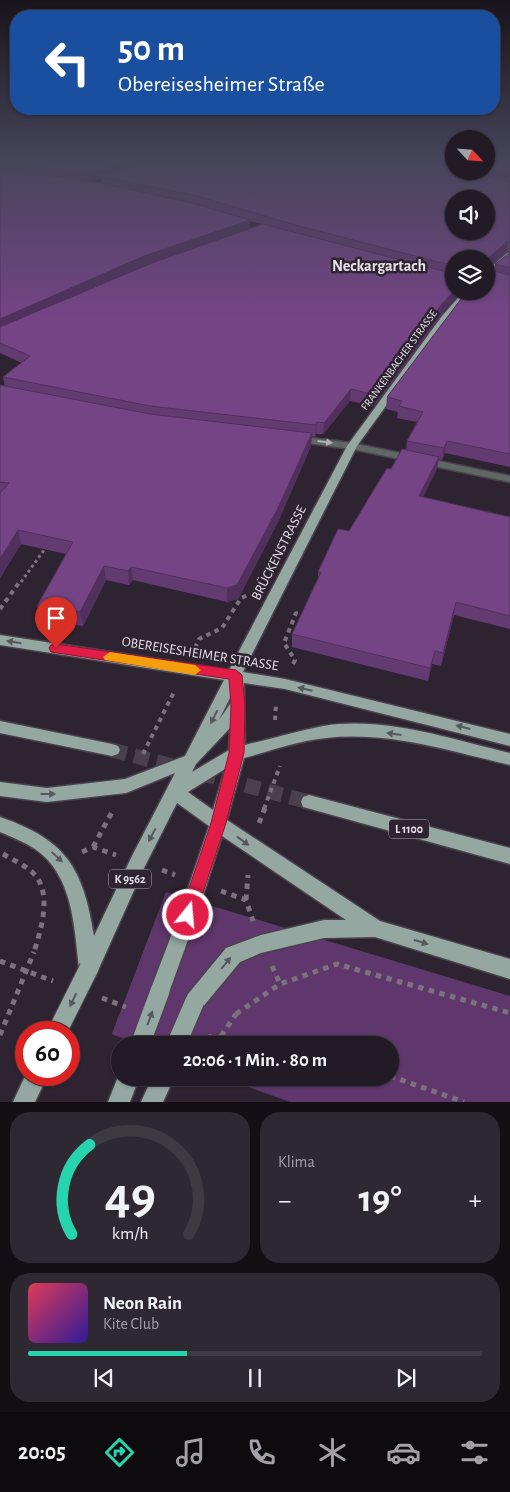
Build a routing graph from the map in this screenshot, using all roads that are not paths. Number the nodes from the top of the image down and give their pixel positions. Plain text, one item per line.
1 (510, 255) edge
2 (495, 270) edge
3 (461, 300) edge
4 (288, 438) edge
5 (352, 446) junction
6 (510, 479) edge
7 (0, 640) edge
8 (236, 675) junction
9 (238, 705) junction
10 (0, 727) edge
11 (510, 740) edge
12 (112, 750) tunnel mouth
13 (236, 753) junction
14 (193, 758) junction
15 (510, 759) edge
16 (0, 789) edge
17 (175, 792) junction
18 (309, 802) tunnel mouth
19 (218, 823) junction
20 (0, 824) edge
21 (510, 856) edge
22 (375, 928) junction
23 (89, 968) junction
24 (510, 968) edge
25 (63, 1021) edge
26 (143, 1036) edge
27 (180, 1036) edge
28 (32, 1086) edge
29 (125, 1086) edge
30 (159, 1086) edge
31 (24, 1102) edge
32 (119, 1102) edge
33 (152, 1102) edge

1 - 2 main road
3 - 5 main road, FRANKENBACHER STRASSE / K 9562
4 -> 5 street
5 - 6 street
5 - 8 main road, BRÜCKENSTRASSE / K 9562
8 -> 7 main road, OBEREISESHEIMER STRASSE
8 - 9 main road
11 -> 8 main road, OBEREISESHEIMER STRASSE
8 -> 14 main road, K 9562
9 - 13 main road
9 - 14 main road
10 - 12 main road
15 -> 13 main road
13 - 17 main road
13 - 19 main road
16 -> 14 main road
14 - 17 main road, K 9562
17 - 19 main road
17 -> 23 main road, K 9562
18 - 21 main road, L 1100
19 -> 22 main road
26 -> 19 main road, bridge
20 -> 23 main road
22 -> 24 main road
27 -> 22 main road, bridge
23 -> 25 main road, K 9562, bridge
28 - 31 main road
29 - 32 main road
30 - 33 main road

